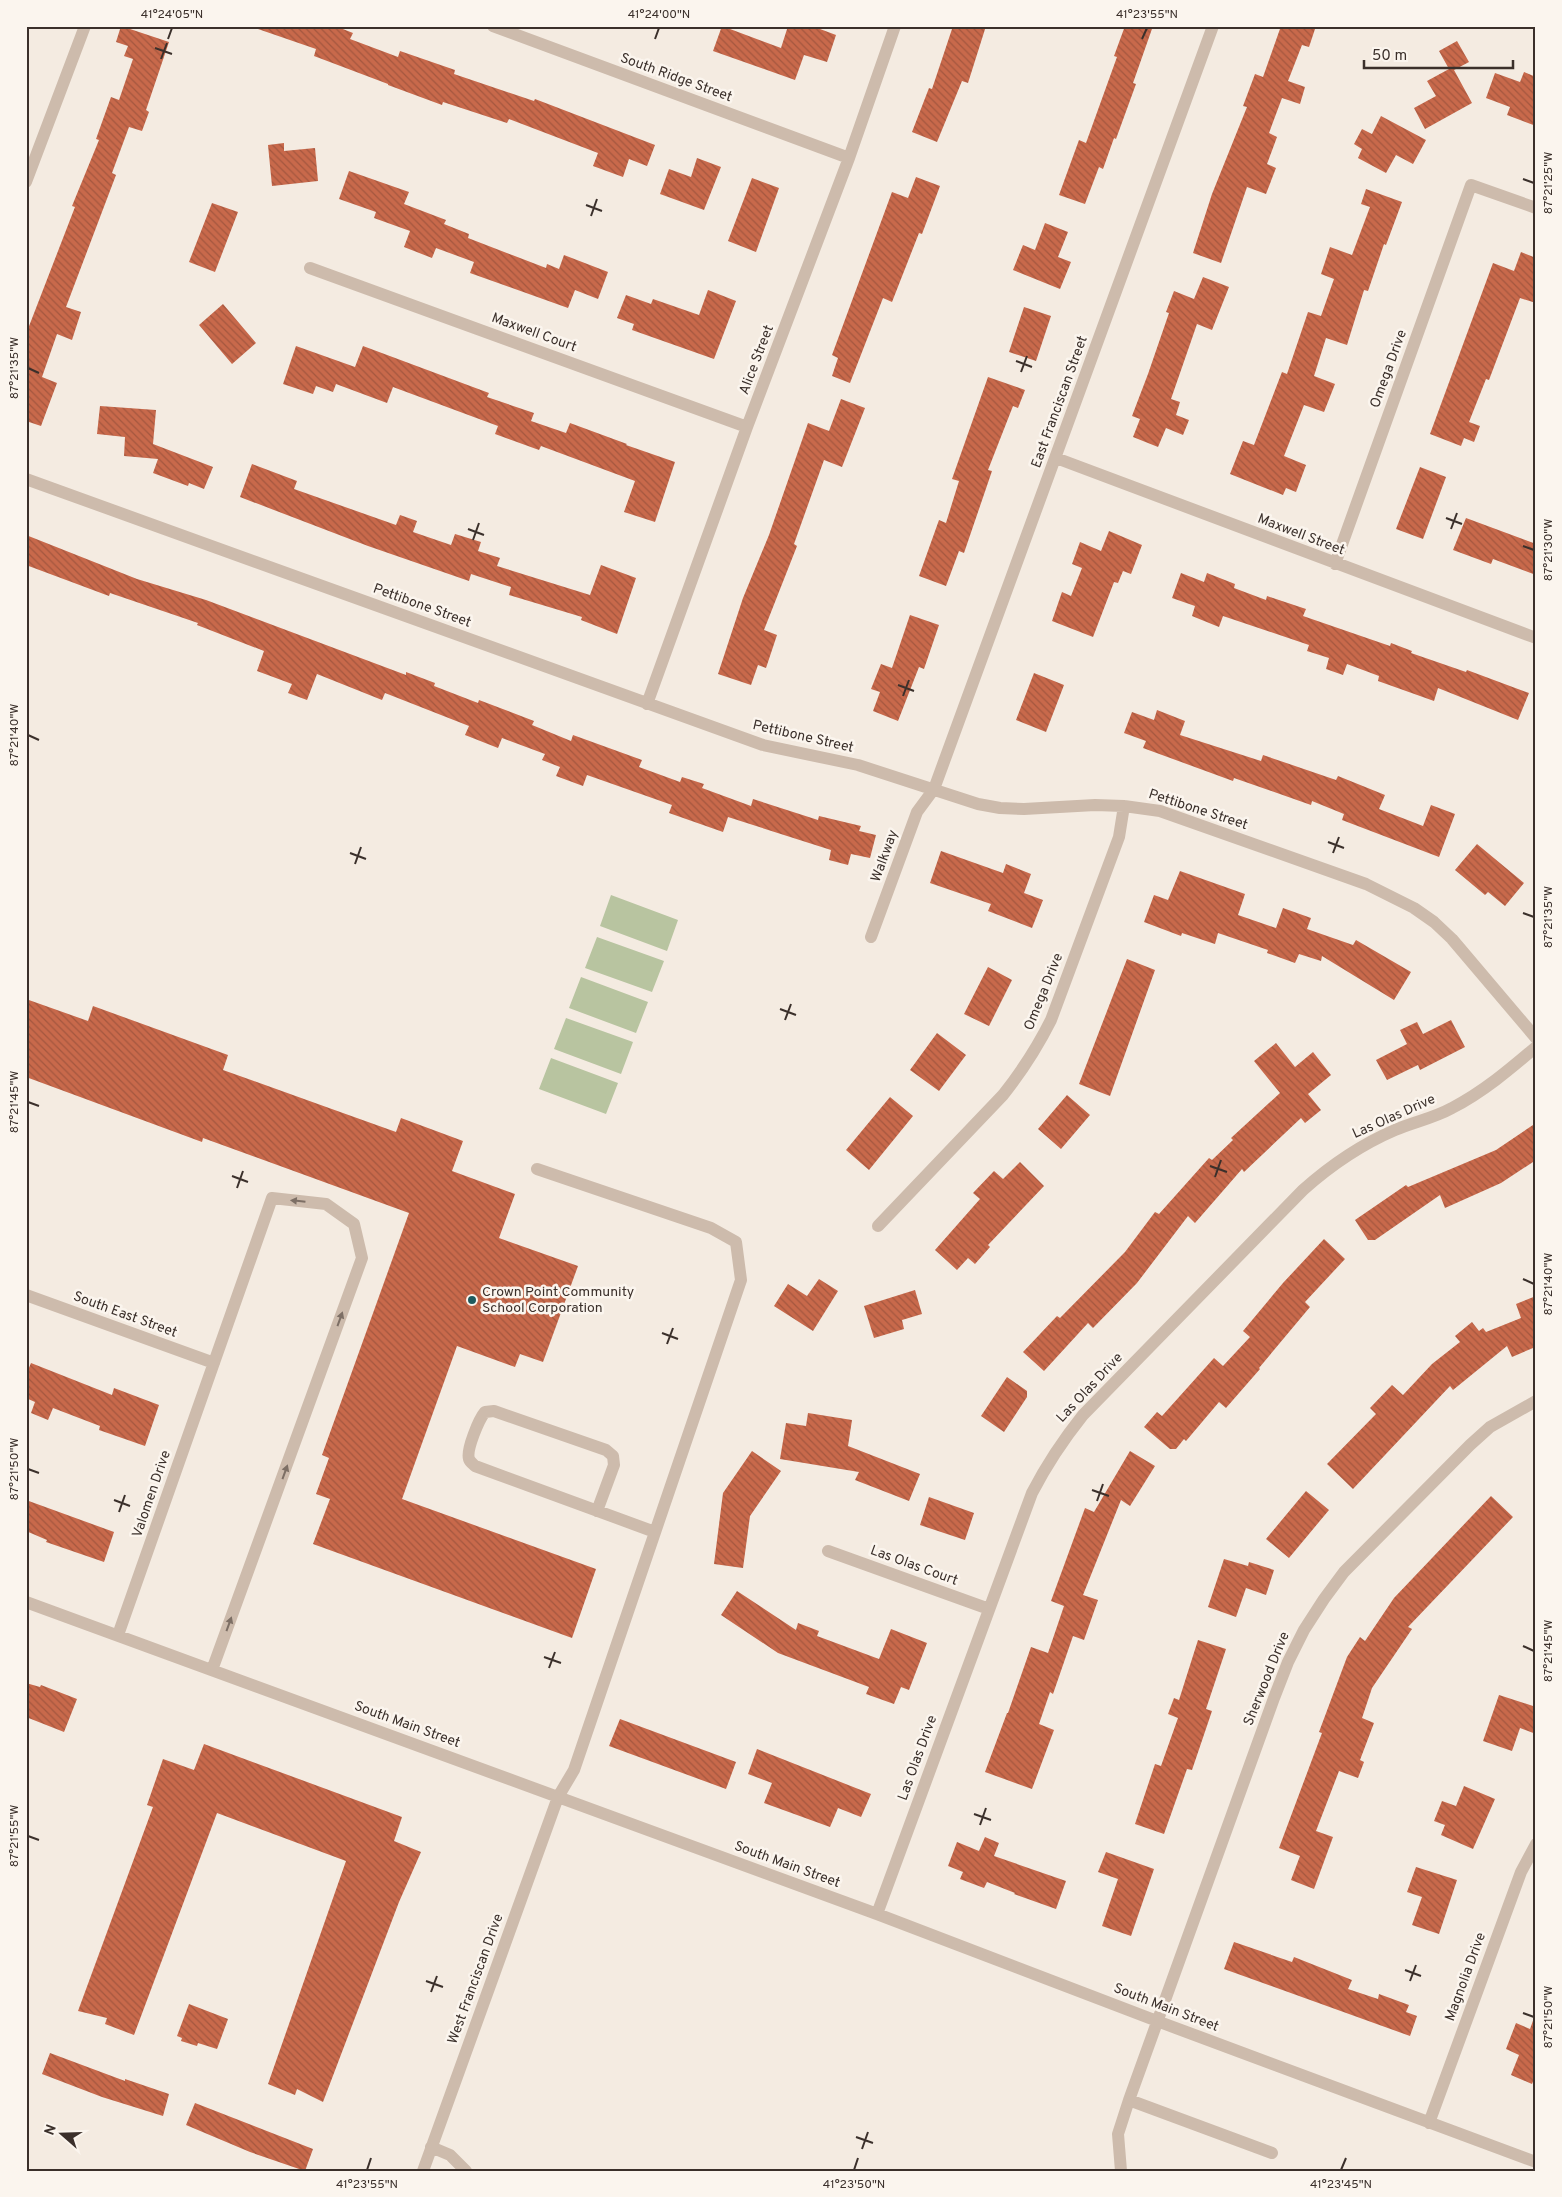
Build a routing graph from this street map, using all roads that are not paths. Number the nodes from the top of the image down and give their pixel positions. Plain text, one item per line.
1 (85, 26) edge
2 (493, 26) edge
3 (895, 26) edge
4 (1214, 26) edge
5 (849, 158) junction
6 (26, 182) edge
7 (1536, 208) edge
8 (310, 268) dead end
9 (747, 427) junction
10 (1056, 458) junction
11 (26, 479) edge
12 (1335, 564) junction
13 (1536, 638) edge
14 (647, 704) junction
15 (934, 789) junction
16 (1124, 806) junction
17 (871, 938) dead end
18 (1536, 1038) edge
19 (1536, 1048) edge
20 (537, 1169) dead end
21 (878, 1226) dead end
22 (26, 1295) edge
23 (214, 1364) junction
24 (1536, 1401) edge
25 (597, 1511) junction
26 (655, 1532) junction
27 (828, 1552) dead end
28 (26, 1602) edge
29 (989, 1609) junction
30 (118, 1635) junction
31 (212, 1670) junction
32 (558, 1797) junction
33 (1536, 1844) edge
34 (877, 1914) junction
35 (1157, 2021) junction
36 (1129, 2100) junction
37 (1429, 2123) junction
38 (431, 2147) junction
39 (1272, 2153) dead end
40 (1536, 2162) edge
41 (423, 2171) edge
42 (466, 2171) edge
43 (1121, 2171) edge

1 - 6 street
2 - 5 street, South Ridge Street
3 - 5 street, Alice Street
4 - 10 street, East Franciscan Street
5 - 9 street, Alice Street
7 - 12 street, Omega Drive
8 - 9 street, Maxwell Court
9 - 14 street, Alice Street
10 - 12 street, Maxwell Street
10 - 15 street, East Franciscan Street
11 - 14 street, Pettibone Street
12 - 13 street, Maxwell Street
14 - 15 street, Pettibone Street
15 - 16 street, Pettibone Street
15 - 17 street, Walkway
16 - 18 street, Pettibone Street
16 - 21 street, Omega Drive
19 - 29 street, Las Olas Drive
20 - 26 street, West Franciscan Drive
22 - 23 street, South East Street
23 - 30 street, Valomen Drive
31 -> 23 street, Valomen Drive
24 - 35 street, Sherwood Drive
25 - 25 street
25 - 26 street
26 - 32 street, West Franciscan Drive
27 - 29 street, Las Olas Court
28 - 30 street, South Main Street
29 - 34 street, Las Olas Drive
30 - 31 street, South Main Street
31 - 32 street, South Main Street
32 - 34 street, South Main Street
32 - 38 street, West Franciscan Drive
33 - 37 street, Magnolia Drive
34 - 35 street, South Main Street
35 - 36 street, Sherwood Drive
35 - 37 street, South Main Street
36 - 39 street
36 - 43 street, Sherwood Drive
37 - 40 street, South Main Street
38 - 41 street, West Franciscan Drive
38 - 42 street

